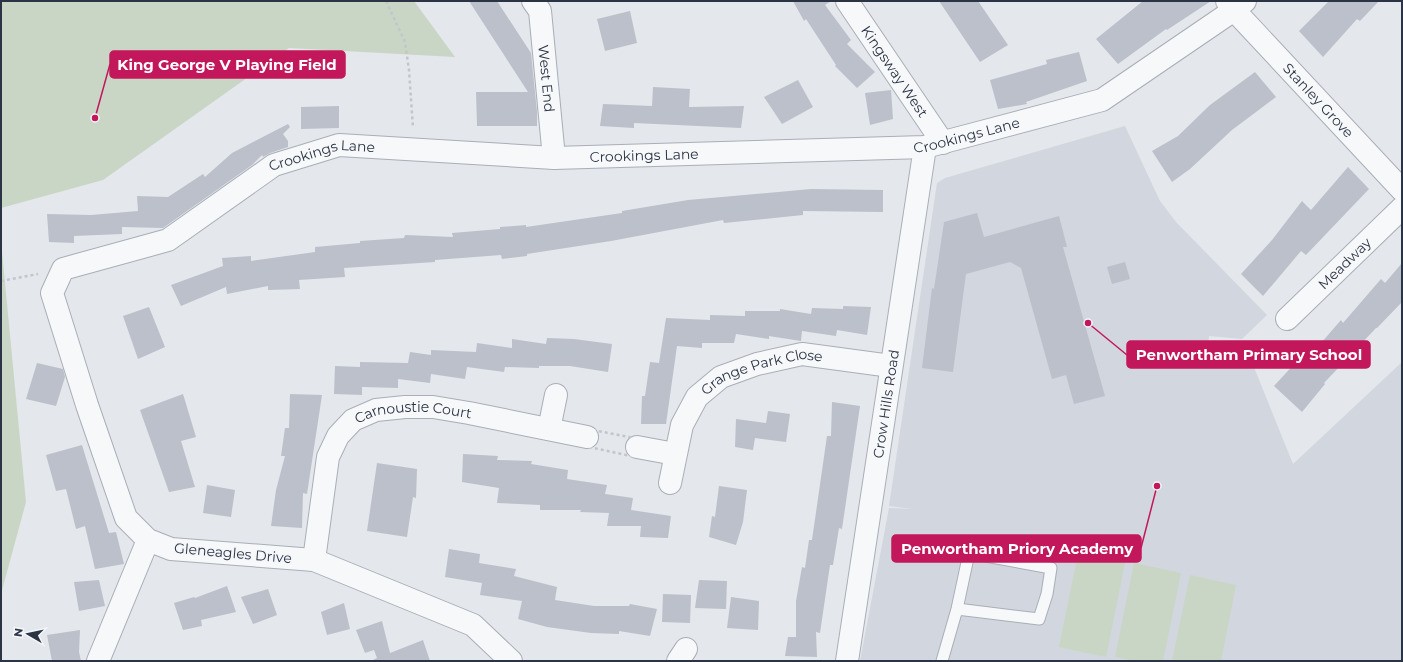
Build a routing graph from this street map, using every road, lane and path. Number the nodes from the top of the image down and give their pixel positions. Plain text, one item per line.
1 (386, 1) edge
2 (533, 1) edge
3 (847, 1) edge
4 (1235, 4) edge
5 (934, 145) junction
6 (414, 149) junction
7 (554, 158) junction
8 (1402, 190) edge
9 (1402, 208) edge
10 (63, 269) junction
11 (1, 281) edge
12 (1287, 319) dead end
13 (891, 366) junction
14 (556, 395) dead end
15 (549, 429) junction
16 (587, 437) junction
17 (637, 447) junction
18 (676, 454) junction
19 (670, 484) dead end
20 (148, 540) junction
21 (314, 560) junction
22 (957, 608) junction
23 (98, 661) edge
24 (511, 661) edge
25 (847, 661) edge
26 (942, 661) edge

1 - 6 path
2 - 7 street, West End
3 - 5 street, Kingsway West
4 - 5 street, Crookings Lane
4 - 8 street, Stanley Grove
5 - 7 street, Crookings Lane
5 - 13 street, Crow Hills Road
6 - 7 street, Crookings Lane
6 - 10 street, Crookings Lane
9 - 12 street, Meadway
10 - 11 path
10 - 20 street, Gleneagles Drive
13 - 18 street, Grange Park Close
13 - 25 street, Crow Hills Road
14 - 15 street
15 - 16 street, Carnoustie Court
15 - 21 street, Carnoustie Court
16 - 17 path
16 - 17 path
17 - 18 street
18 - 19 street, Grange Park Close
20 - 21 street, Gleneagles Drive
20 - 23 street
21 - 24 street, Gleneagles Drive
22 - 22 lane
22 - 26 lane

